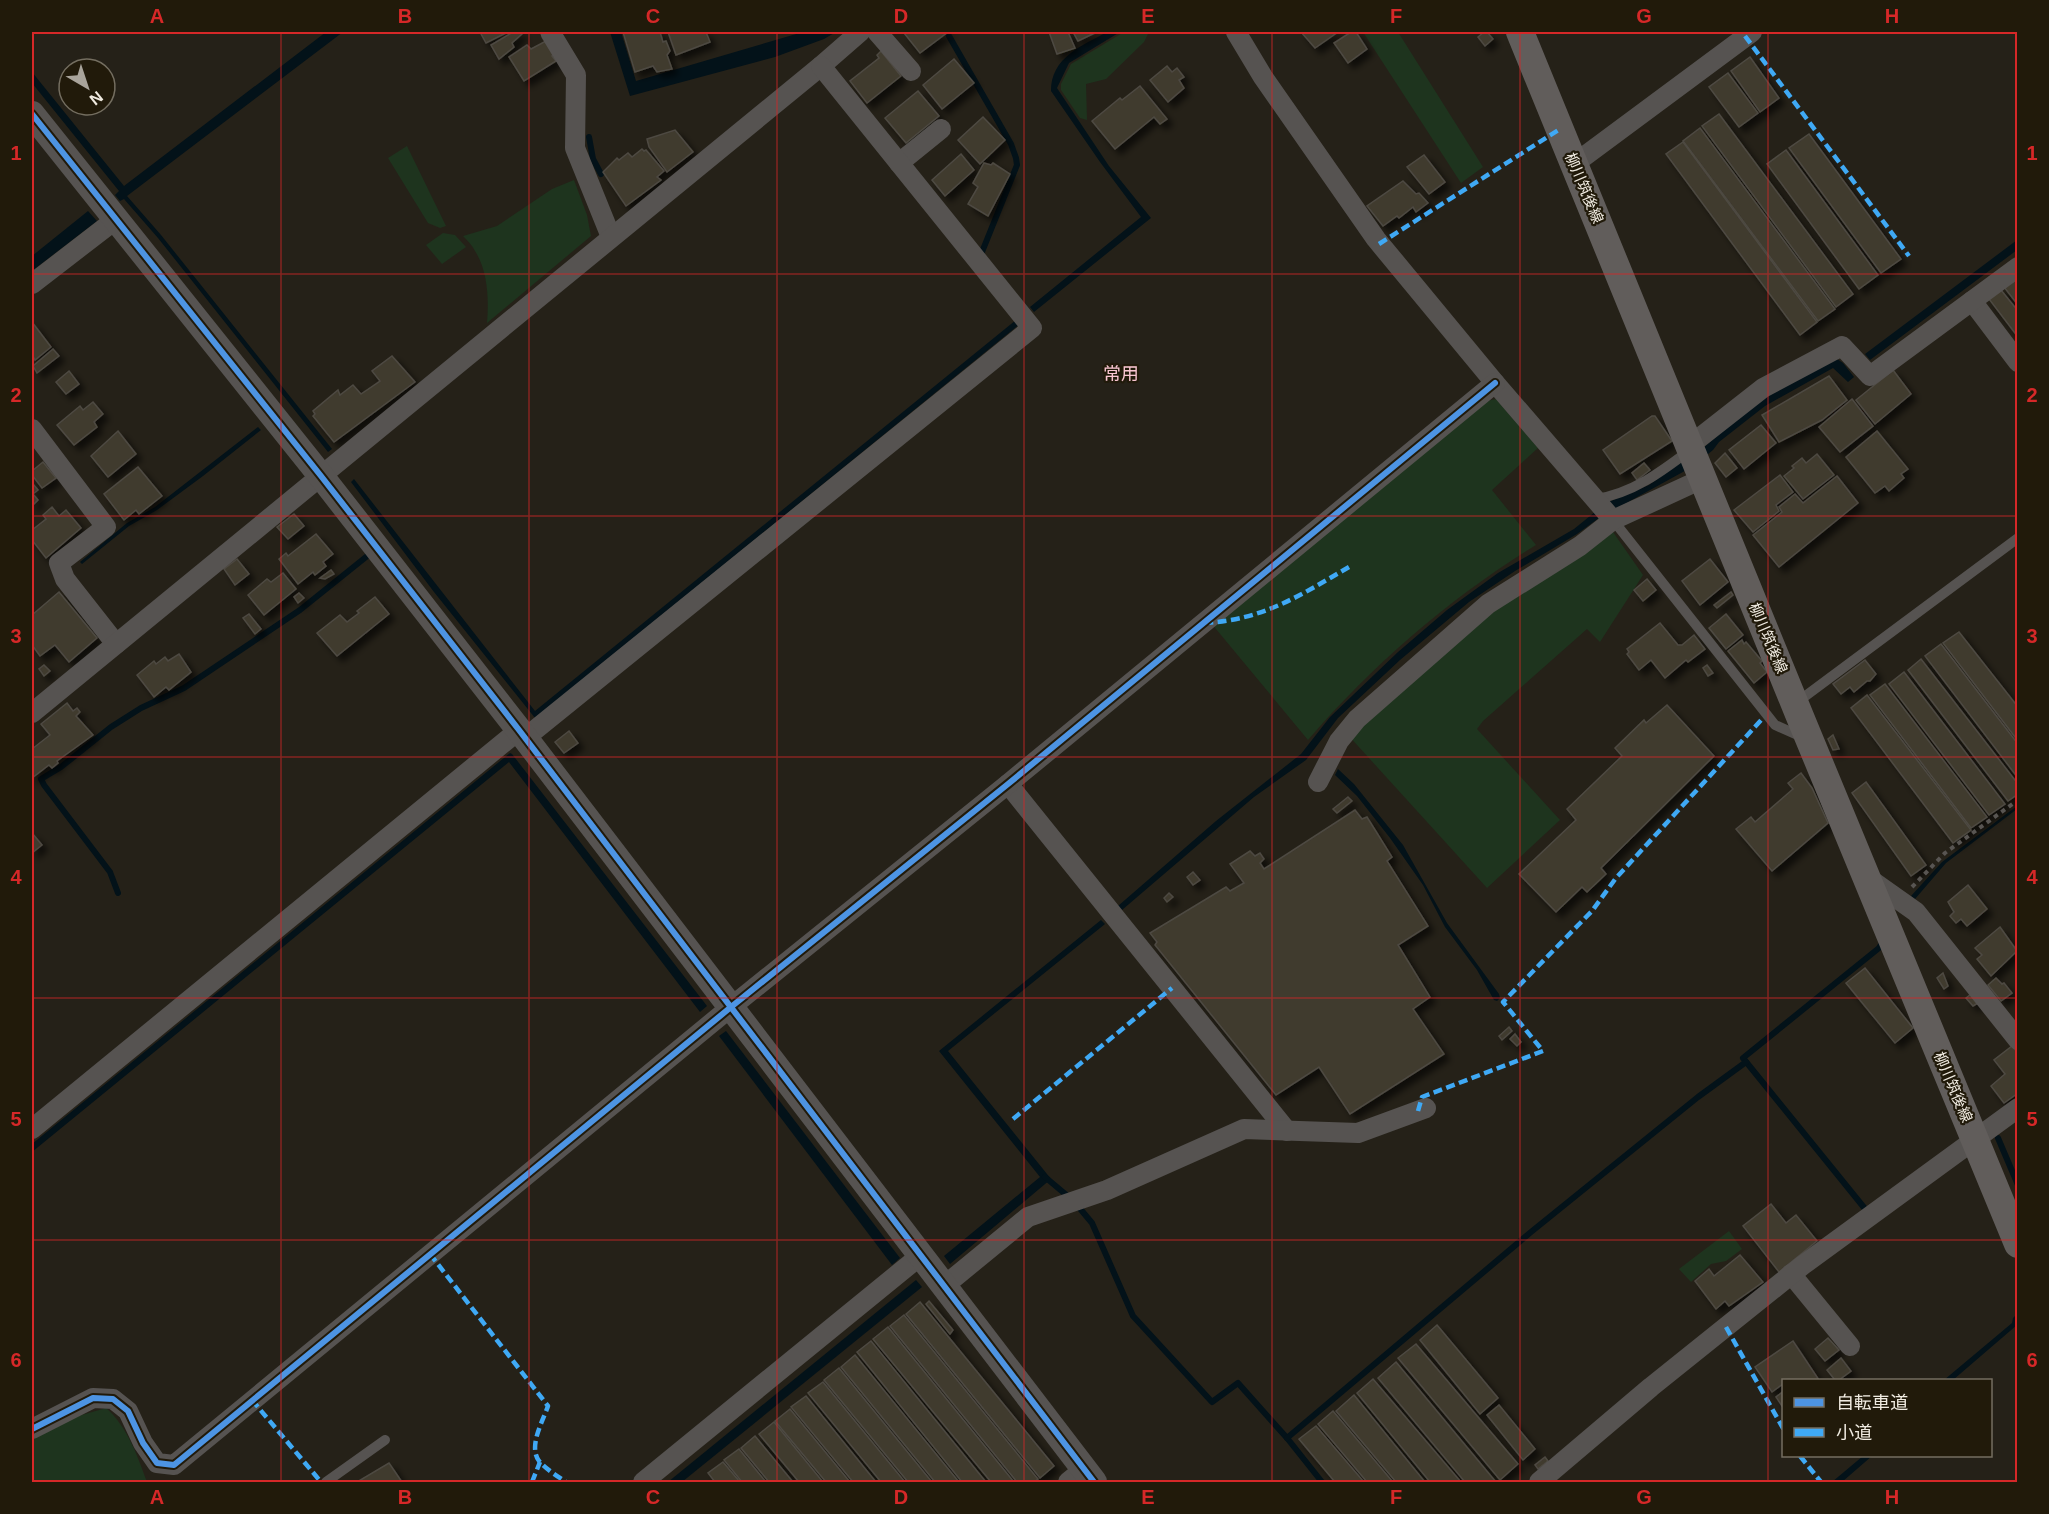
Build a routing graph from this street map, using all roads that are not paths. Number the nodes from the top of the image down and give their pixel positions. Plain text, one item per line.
1 (550, 32) edge
2 (860, 32) edge
3 (877, 32) edge
4 (1236, 32) edge
5 (1520, 32) edge
6 (1752, 32) edge
7 (821, 66) junction
8 (911, 70) dead end
9 (32, 114) edge
10 (941, 129) dead end
11 (899, 163) junction
12 (1574, 164) junction
13 (115, 220) junction
14 (611, 237) junction
15 (2018, 267) edge
16 (32, 284) edge
17 (1972, 301) junction
18 (2018, 362) edge
19 (1495, 383) junction
20 (32, 429) edge
21 (1689, 448) junction
22 (321, 476) junction
23 (1702, 479) junction
24 (1596, 500) junction
25 (1613, 520) junction
26 (2018, 538) edge
27 (116, 644) junction
28 (1795, 703) junction
29 (32, 713) edge
30 (522, 734) junction
31 (1811, 741) junction
32 (1318, 782) dead end
33 (1008, 784) junction
34 (1866, 877) junction
35 (730, 1008) junction
36 (2018, 1040) edge
37 (1426, 1108) dead end
38 (2018, 1108) edge
39 (32, 1129) edge
40 (1287, 1131) junction
41 (1975, 1138) junction
42 (2018, 1244) edge
43 (920, 1256) junction
44 (1791, 1274) junction
45 (944, 1286) junction
46 (1850, 1346) dead end
47 (32, 1430) edge
48 (385, 1440) dead end
49 (1082, 1478) edge
50 (326, 1482) edge
51 (643, 1482) edge
52 (1539, 1482) edge

1 - 14 street
2 - 7 street
3 - 8 street
4 - 19 street
5 - 12 main road, 柳川筑後線
6 - 12 street
7 - 11 street
7 - 14 street
9 - 13 street
10 - 11 street
11 - 30 street
12 - 21 main road, 柳川筑後線
13 - 16 street
13 - 22 street
14 - 22 street
15 - 17 street
17 - 18 street
17 - 21 street
19 - 24 street
19 - 33 street
20 - 27 street
21 - 23 main road, 柳川筑後線
21 - 24 lane
22 - 27 street
22 - 30 street
23 - 25 street
23 - 28 main road, 柳川筑後線
24 - 25 street
25 - 31 lane
25 - 32 street
26 - 28 lane
27 - 29 street
28 - 31 main road, 柳川筑後線
30 - 35 street
30 - 39 street
31 - 34 main road, 柳川筑後線
33 - 35 street
33 - 40 street
34 - 36 street
34 - 41 main road, 柳川筑後線
35 - 43 street
35 - 47 street
37 - 40 street
38 - 41 street
40 - 45 street
41 - 42 main road, 柳川筑後線
41 - 44 street
43 - 45 street
43 - 51 street
44 - 46 street
44 - 52 street
45 - 49 street
48 - 50 lane

